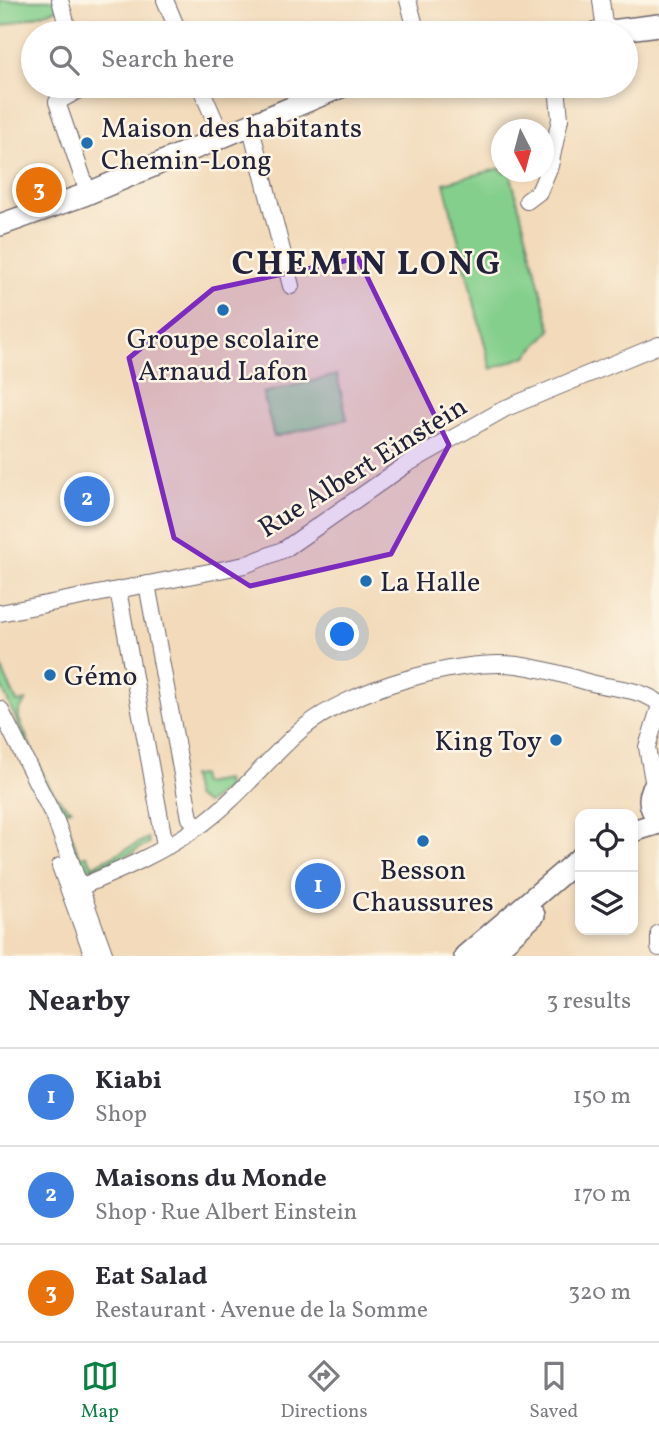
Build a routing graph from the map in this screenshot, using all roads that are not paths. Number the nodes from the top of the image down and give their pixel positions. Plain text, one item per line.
1 (60, 0) edge
2 (165, 0) edge
3 (408, 0) edge
4 (601, 0) edge
5 (66, 21) edge
6 (173, 21) edge
7 (414, 21) edge
8 (600, 21) edge
9 (659, 24) edge
10 (638, 27) edge
11 (64, 98) edge
12 (205, 98) edge
13 (314, 98) edge
14 (558, 98) edge
15 (250, 124) junction
16 (222, 137) junction
17 (88, 193) junction
18 (527, 201) dead end
19 (0, 225) edge
20 (291, 286) dead end
21 (659, 345) edge
22 (146, 584) junction
23 (118, 590) junction
24 (0, 613) edge
25 (659, 703) edge
26 (0, 709) edge
27 (169, 709) junction
28 (659, 709) edge
29 (141, 714) junction
30 (652, 725) junction
31 (0, 729) edge
32 (175, 736) junction
33 (146, 741) junction
34 (659, 762) edge
35 (656, 802) edge
36 (638, 813) edge
37 (638, 825) edge
38 (198, 827) junction
39 (168, 846) junction
40 (575, 862) edge
41 (575, 877) edge
42 (80, 887) junction
43 (659, 933) edge
44 (659, 948) edge
45 (93, 956) edge
46 (105, 956) edge
47 (465, 956) edge
48 (489, 956) edge

1 - 5 street
2 - 6 street
3 - 7 street
4 - 8 street
9 - 10 main road
11 - 17 street
12 - 16 street
13 - 15 main road
14 - 18 street
15 - 16 main road
15 - 20 street
16 - 17 main road
17 - 19 main road
21 - 22 street, Rue Albert Einstein
22 - 23 street, Rue Albert Einstein
22 - 27 street
23 - 24 street, Rue Albert Einstein
23 - 29 street
25 - 38 street
26 - 42 street
27 - 29 street
27 - 32 street
28 - 30 street
29 - 33 street
30 - 34 street
30 - 35 street
31 - 45 street
32 - 33 street
32 - 38 street
33 - 39 street
35 - 36 main road
35 - 37 main road
38 - 39 street
39 - 42 street
40 - 47 main road
41 - 48 main road
42 - 46 street
43 - 44 street

